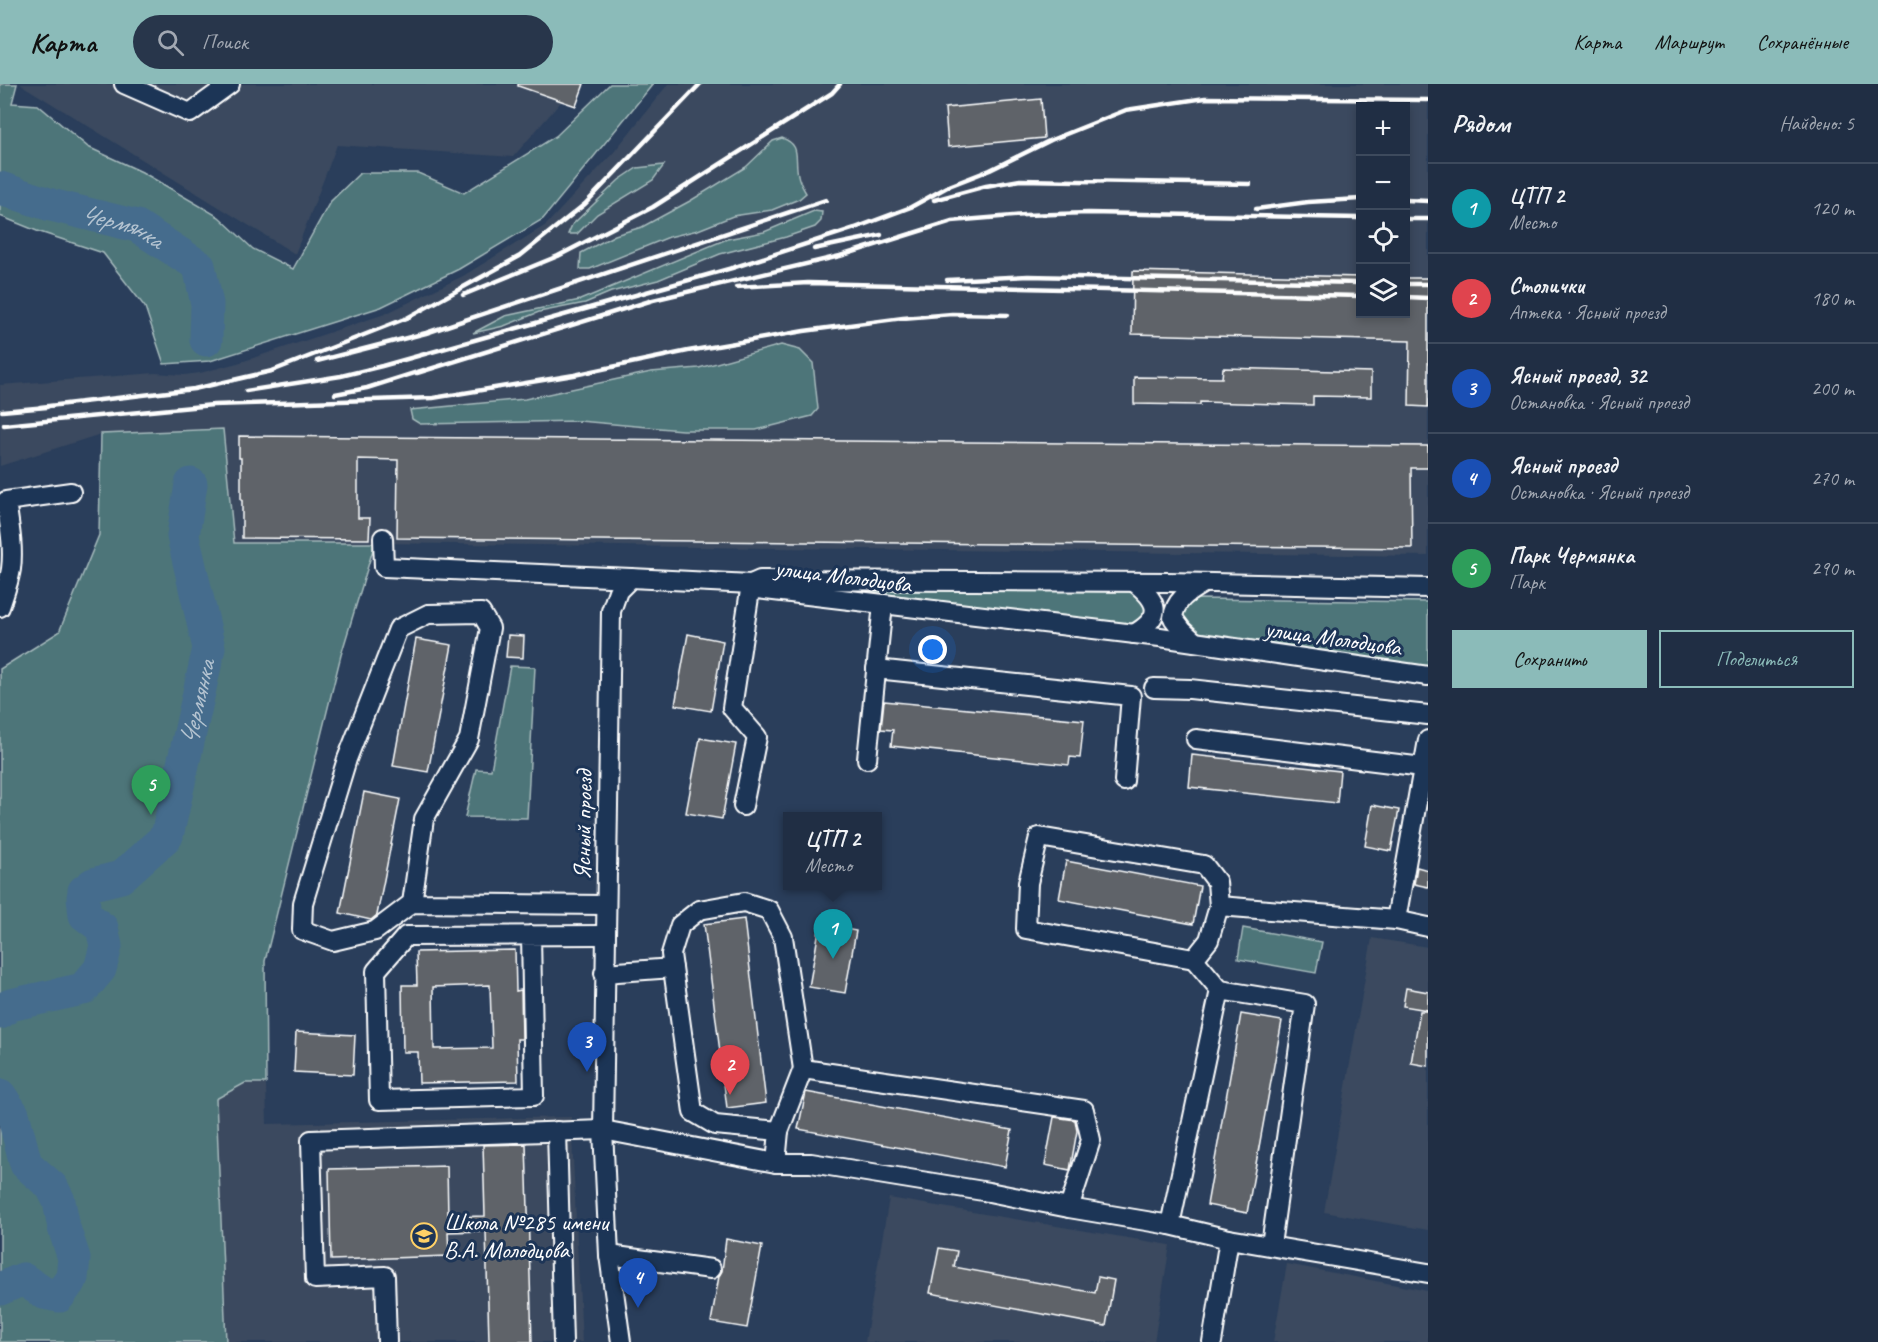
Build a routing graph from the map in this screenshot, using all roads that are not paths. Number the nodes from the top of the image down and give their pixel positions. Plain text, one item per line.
1 (124, 84) edge
2 (230, 84) edge
3 (71, 492) dead end
4 (383, 538) dead end
5 (631, 578) junction
6 (1134, 582) junction
7 (1204, 583) junction
8 (751, 584) junction
9 (1428, 588) edge
10 (883, 604) junction
11 (0, 607) edge
12 (1134, 634) junction
13 (1196, 642) junction
14 (876, 669) junction
15 (1428, 676) edge
16 (1154, 688) dead end
17 (1428, 716) edge
18 (1196, 739) dead end
19 (1428, 740) edge
20 (867, 759) dead end
21 (1423, 767) junction
22 (1124, 781) dead end
23 (1424, 792) edge
24 (743, 807) dead end
25 (412, 903) junction
26 (605, 904) junction
27 (1219, 906) junction
28 (1396, 920) junction
29 (1428, 927) edge
30 (531, 935) junction
31 (604, 935) junction
32 (1194, 959) junction
33 (673, 968) junction
34 (604, 973) junction
35 (1220, 990) junction
36 (803, 1069) junction
37 (603, 1130) junction
38 (557, 1131) junction
39 (779, 1131) junction
40 (776, 1163) junction
41 (1069, 1208) junction
42 (1170, 1225) junction
43 (1229, 1239) junction
44 (1271, 1245) junction
45 (609, 1255) junction
46 (711, 1269) dead end
47 (1428, 1273) edge
48 (387, 1342) edge
49 (563, 1342) edge
50 (621, 1342) edge
51 (1212, 1342) edge

1 - 2 street
3 - 11 street
4 - 5 street
5 - 8 street
5 - 26 street, Ясный проезд
6 - 7 street, улица Молодцова
6 - 8 street, улица Молодцова
6 - 12 street
7 - 9 street, улица Молодцова
7 - 13 street
8 - 10 street, улица Молодцова
8 - 24 street
10 - 12 street, улица Молодцова
10 - 14 street
12 - 13 street, улица Молодцова
13 - 15 street, улица Молодцова
14 - 20 street
14 - 22 street
16 - 17 street
18 - 21 street
19 - 21 street
21 - 23 street
23 - 28 street
25 - 25 street
25 - 26 street
26 - 31 street, Ясный проезд
27 - 28 street
27 - 32 street
27 - 32 street
28 - 29 street
30 - 30 street
30 - 31 street
31 - 34 street, Ясный проезд
32 - 35 street
33 - 34 street
33 - 36 street
33 - 39 street
34 - 37 street, Ясный проезд
35 - 42 street
35 - 44 street
36 - 39 street
36 - 41 street
37 - 38 street
37 - 40 street
37 - 45 street, Ясный проезд
38 - 48 street
38 - 49 street
39 - 40 street
40 - 41 street
41 - 42 street
42 - 43 street
43 - 44 street
43 - 51 street
44 - 47 street
45 - 46 street
45 - 50 street, Ясный проезд

